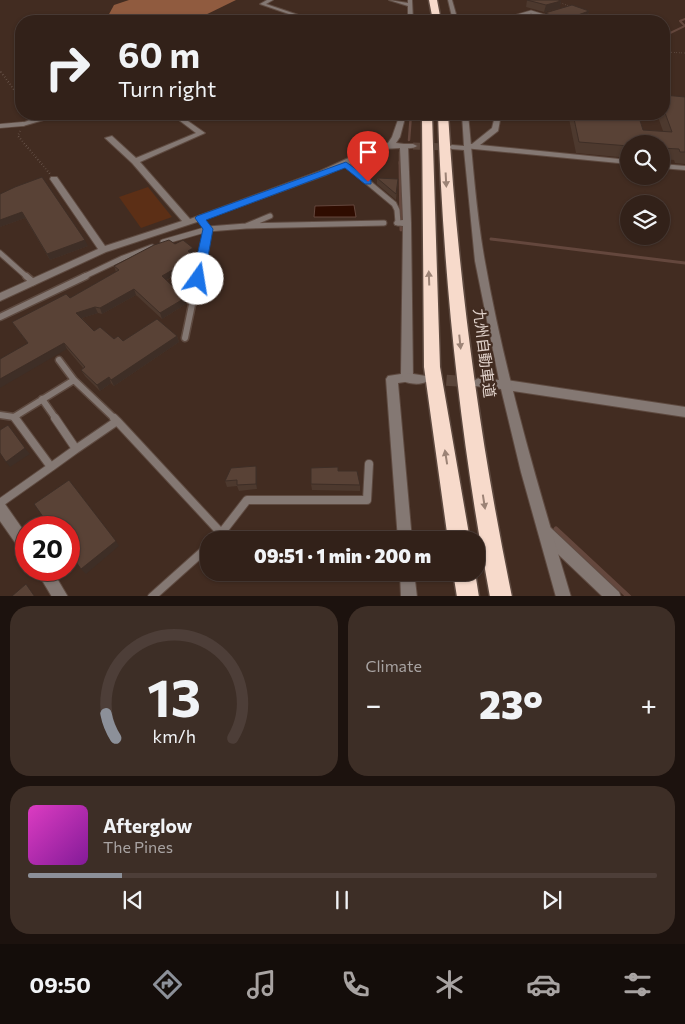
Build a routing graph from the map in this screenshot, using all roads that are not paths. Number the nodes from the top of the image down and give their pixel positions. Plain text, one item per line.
1 (271, 0) edge
2 (391, 0) edge
3 (427, 0) edge
4 (450, 0) edge
5 (410, 3) edge
6 (552, 14) edge
7 (295, 15) edge
8 (434, 15) edge
9 (454, 15) edge
10 (521, 15) edge
11 (541, 15) edge
12 (548, 15) edge
13 (37, 120) edge
14 (182, 120) edge
15 (400, 120) edge
16 (427, 120) edge
17 (443, 120) edge
18 (465, 120) edge
19 (497, 120) dead end
20 (23, 124) joint
21 (0, 126) edge
22 (109, 138) dead end
23 (391, 145) junction
24 (452, 147) tunnel mouth
25 (469, 147) junction
26 (135, 161) junction
27 (620, 161) edge
28 (346, 164) junction
29 (670, 167) edge
30 (685, 168) edge
31 (54, 179) road end
32 (270, 216) dead end
33 (200, 218) junction
34 (188, 222) junction
35 (384, 223) dead end
36 (402, 223) junction
37 (246, 226) junction
38 (208, 229) junction
39 (103, 250) junction
40 (0, 253) edge
41 (33, 282) junction
42 (0, 297) edge
43 (0, 317) edge
44 (185, 338) dead end
45 (59, 360) dead end
46 (407, 378) junction
47 (422, 379) tunnel mouth
48 (74, 380) junction
49 (479, 383) tunnel mouth
50 (506, 385) junction
51 (42, 399) junction
52 (685, 412) edge
53 (0, 415) edge
54 (14, 416) junction
55 (117, 421) junction
56 (76, 449) junction
57 (369, 464) dead end
58 (52, 466) junction
59 (0, 503) edge
60 (0, 509) edge
61 (15, 530) edge
62 (219, 531) edge
63 (224, 531) edge
64 (404, 531) edge
65 (458, 531) edge
66 (545, 532) junction
67 (200, 554) edge
68 (51, 581) edge
69 (408, 581) edge
70 (466, 581) edge
71 (61, 596) edge
72 (152, 596) edge
73 (409, 596) edge
74 (468, 596) edge
75 (502, 596) edge
76 (564, 596) edge
77 (614, 596) edge

1 - 7 street
2 - 5 street
3 - 8 highway
4 - 9 street
6 - 12 lane
10 - 11 lane
13 - 20 street
14 - 26 street
15 - 23 street
65 -> 16 highway
17 -> 75 highway, 九州自動車道
18 - 25 street
19 - 25 street
20 - 21 lane
22 - 26 street
23 - 28 street
23 - 36 street
24 - 25 street
25 - 27 street
25 - 50 street
26 - 34 street
28 - 33 street
28 - 36 lane
29 - 30 street
31 - 39 street
32 - 37 lane
33 - 34 street
33 - 38 lane
34 - 39 street
35 - 37 lane
36 - 46 street
37 - 38 lane
38 - 43 lane
38 - 44 lane
39 - 41 street
40 - 41 lane
41 - 42 street
45 - 48 lane
46 - 47 street
46 - 64 street
48 - 51 lane
48 - 55 lane
49 - 50 street
50 - 52 street
50 - 66 street
51 - 54 lane
51 - 56 lane
53 - 54 lane
54 - 58 lane
55 - 56 lane
55 - 62 lane
56 - 58 lane
57 - 63 lane
58 - 59 lane
60 - 61 street
66 - 76 street
66 - 77 street
67 - 72 lane
68 - 71 street
69 - 73 street
70 - 74 highway

